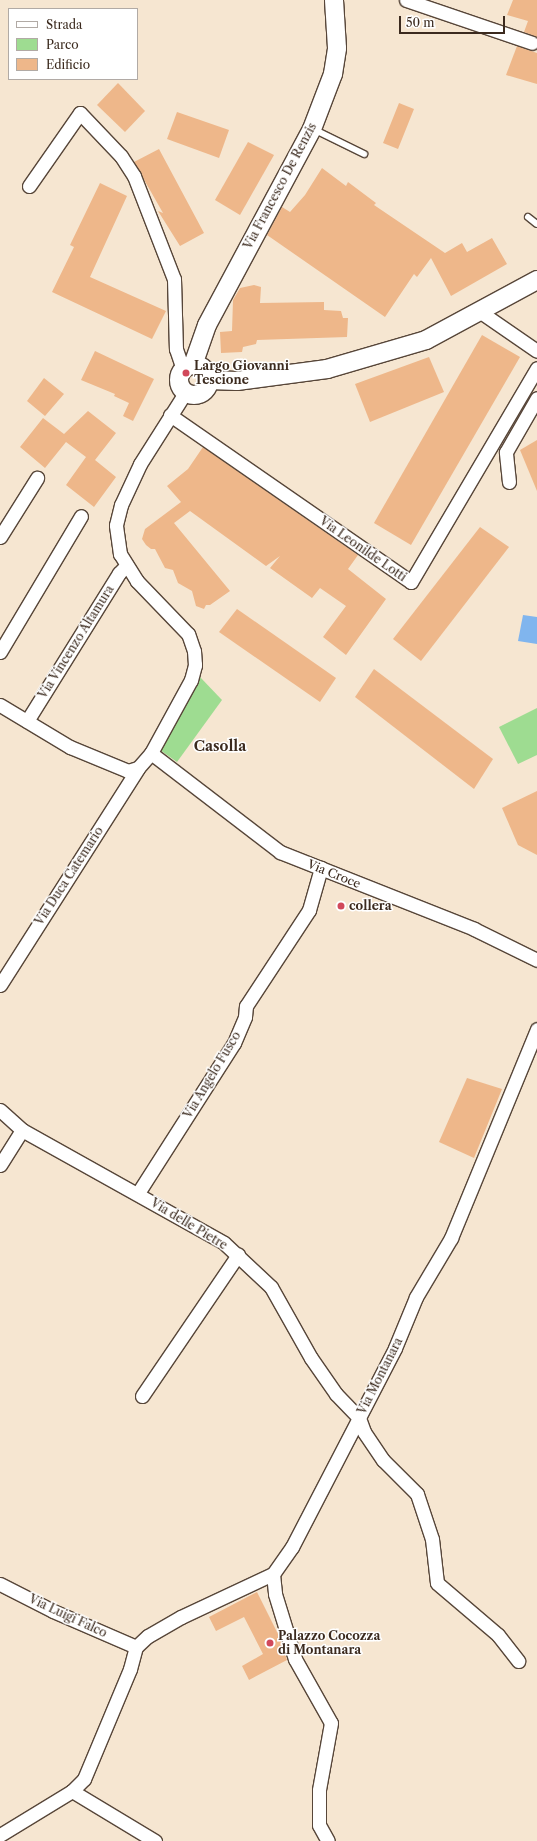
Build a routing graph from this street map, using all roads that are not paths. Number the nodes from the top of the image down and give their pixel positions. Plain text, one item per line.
1 (334, 0) edge
2 (406, 0) edge
3 (532, 43) dead end
4 (312, 129) junction
5 (364, 154) dead end
6 (29, 186) dead end
7 (528, 217) dead end
8 (537, 224) edge
9 (537, 280) edge
10 (479, 312) junction
11 (537, 350) edge
12 (188, 367) junction
13 (537, 368) edge
14 (209, 380) junction
15 (185, 393) junction
16 (537, 398) edge
17 (170, 415) junction
18 (37, 478) dead end
19 (509, 482) dead end
20 (81, 516) dead end
21 (0, 537) edge
22 (127, 565) junction
23 (0, 652) edge
24 (0, 705) edge
25 (27, 721) junction
26 (151, 753) junction
27 (138, 768) junction
28 (321, 868) junction
29 (537, 960) edge
30 (0, 985) edge
31 (537, 1029) edge
32 (0, 1110) edge
33 (22, 1130) junction
34 (0, 1166) edge
35 (138, 1193) junction
36 (238, 1255) junction
37 (142, 1396) dead end
38 (359, 1418) junction
39 (273, 1574) junction
40 (0, 1584) edge
41 (136, 1647) junction
42 (518, 1661) dead end
43 (72, 1791) junction
44 (0, 1835) edge
45 (155, 1841) edge
46 (328, 1841) edge

1 - 4 street, Via Francesco De Renzis
2 - 3 street
4 - 5 lane
4 - 12 street, Via Francesco De Renzis
6 - 12 street
7 - 8 lane
9 - 10 street
10 - 11 street
10 - 14 street
12 - 14 street
12 - 15 street
13 - 17 street, Via Leonilde Lotti
14 - 15 street
15 - 17 street
16 - 19 street
17 - 22 street
18 - 21 street
20 - 23 street
22 - 25 street, Via Vincenzo Altamura
22 - 26 street
24 - 25 street
25 - 27 street
26 - 27 street
26 - 28 street, Via Croce
27 - 30 street, Via Duca Catemario
28 - 29 street, Via Croce
28 - 35 street, Via Angelo Fusco
31 - 38 street, Via Montanara
32 - 33 street
33 - 34 street
33 - 35 street, Via delle Pietre
35 - 36 street, Via delle Pietre
36 - 37 street
36 - 38 street, Via delle Pietre
38 - 39 street, Via Montanara
38 - 42 street
39 - 41 street, Via Montanara
39 - 46 street
40 - 41 street, Via Luigi Falco
41 - 43 street
43 - 44 street
43 - 45 street

